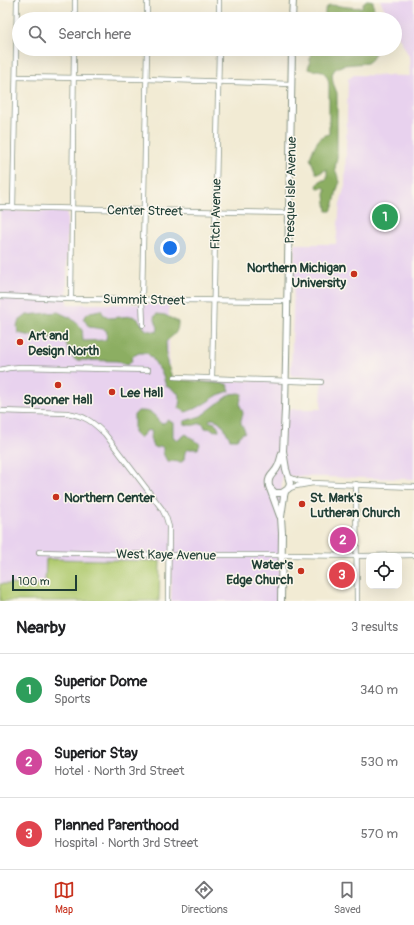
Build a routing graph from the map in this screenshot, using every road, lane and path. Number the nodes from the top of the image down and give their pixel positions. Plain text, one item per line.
1 (17, 0) edge
2 (75, 0) edge
3 (147, 0) edge
4 (220, 0) edge
5 (293, 0) edge
6 (17, 12) edge
7 (75, 12) edge
8 (147, 12) edge
9 (219, 12) edge
10 (292, 12) edge
11 (16, 56) edge
12 (74, 56) edge
13 (147, 56) edge
14 (218, 56) edge
15 (292, 56) edge
16 (16, 77) junction
17 (74, 78) junction
18 (146, 79) junction
19 (218, 82) junction
20 (292, 84) junction
21 (0, 207) edge
22 (13, 208) junction
23 (72, 209) junction
24 (144, 210) junction
25 (215, 212) junction
26 (289, 213) junction
27 (0, 296) edge
28 (71, 298) junction
29 (142, 299) junction
30 (214, 300) junction
31 (287, 301) junction
32 (143, 325) dead end
33 (0, 370) edge
34 (148, 370) dead end
35 (175, 378) dead end
36 (212, 378) junction
37 (285, 380) junction
38 (321, 382) dead end
39 (0, 411) edge
40 (283, 451) junction
41 (272, 474) junction
42 (288, 476) junction
43 (313, 483) junction
44 (356, 484) junction
45 (414, 487) edge
46 (270, 488) junction
47 (287, 490) junction
48 (281, 517) junction
49 (39, 552) dead end
50 (168, 555) junction
51 (282, 555) junction
52 (414, 555) edge
53 (357, 556) junction
54 (168, 601) edge
55 (281, 601) edge
56 (357, 601) edge

1 - 6 street
2 - 7 street
3 - 8 street
4 - 9 street
5 - 10 main road
11 - 16 street
12 - 17 street
13 - 18 street
14 - 19 street, Fitch Avenue
15 - 20 main road, Presque Isle Avenue
16 - 17 street
16 - 22 street
17 - 18 street
17 - 23 street
18 - 19 street
18 - 24 street
19 - 20 street
19 - 25 street, Fitch Avenue
20 - 26 main road, Presque Isle Avenue
21 - 22 street, Center Street
22 - 23 street, Center Street
23 - 24 street, Center Street
23 - 28 street
24 - 25 street, Center Street
24 - 29 street
25 - 26 street, Center Street
25 - 30 street, Fitch Avenue
26 - 31 main road, Presque Isle Avenue
27 - 28 street, Summit Street
28 - 29 street, Summit Street
29 - 30 street, Summit Street
29 - 32 street
30 - 31 street, Summit Street
30 - 36 street, Fitch Avenue
31 - 37 main road, Presque Isle Avenue
33 - 34 street
35 - 36 street
36 - 37 street
37 - 38 street
37 - 40 main road, Presque Isle Avenue
39 - 50 street
40 - 41 main road, Presque Isle Avenue
40 - 42 main road, Presque Isle Avenue
41 - 42 main road
41 - 46 main road, Presque Isle Avenue
42 - 43 street
42 - 47 main road, Presque Isle Avenue
43 - 44 street
43 - 47 street
44 - 45 street
44 - 53 street
46 - 47 main road
46 - 48 main road, Presque Isle Avenue
47 - 48 main road, Presque Isle Avenue
48 - 51 main road, Presque Isle Avenue
49 - 50 street, West Kaye Avenue
50 - 51 street, West Kaye Avenue
50 - 54 street
51 - 53 street, West Kaye Avenue
51 - 55 main road, Presque Isle Avenue
52 - 53 street, West Kaye Avenue
53 - 56 street

